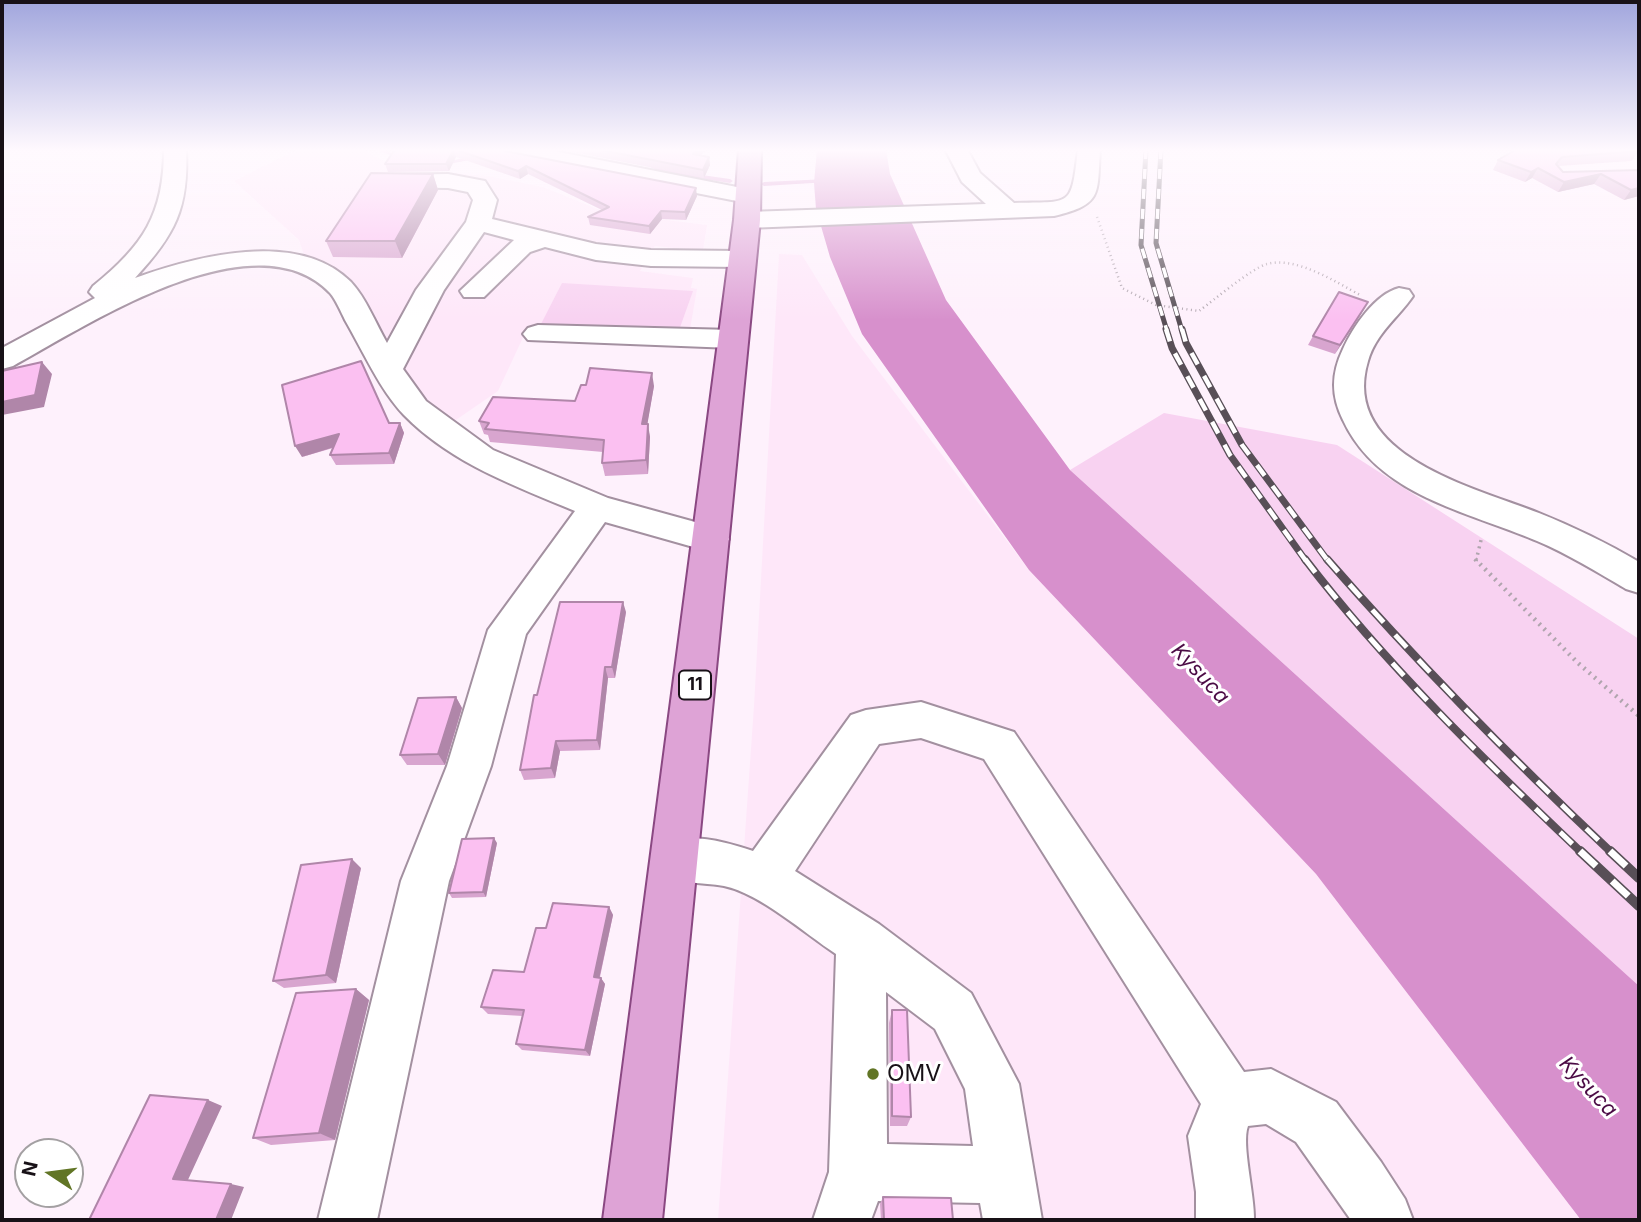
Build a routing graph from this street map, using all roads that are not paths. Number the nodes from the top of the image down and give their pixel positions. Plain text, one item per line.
1 (169, 206) edge
2 (483, 206) edge
3 (686, 206) edge
4 (746, 206) edge
5 (1003, 206) edge
6 (1062, 206) edge
7 (1009, 211) junction
8 (478, 223) junction
9 (745, 225) junction
10 (541, 240) junction
11 (474, 291) dead end
12 (1389, 306) road end
13 (57, 327) junction
14 (538, 334) dead end
15 (732, 339) junction
16 (2, 360) edge
17 (388, 369) junction
18 (597, 507) junction
19 (711, 539) junction
20 (1639, 579) edge
21 (676, 860) junction
22 (763, 877) junction
23 (861, 942) junction
24 (1231, 1101) junction
25 (850, 1196) edge
26 (1009, 1198) edge
27 (348, 1220) edge
28 (632, 1220) edge
29 (1225, 1220) edge
30 (1384, 1220) edge

1 - 13 street
2 - 8 street
3 - 9 street
4 - 9 main road, 11
5 - 7 street
6 - 7 street
7 - 9 street
8 - 10 street
8 - 17 street
9 - 10 street
9 - 15 main road, 11
10 - 11 street
12 - 20 street
13 - 16 street
13 - 17 street
14 - 15 street
15 - 19 main road, 11
17 - 18 street
18 - 19 street
18 - 27 street
19 - 21 main road, 11
21 - 22 street
21 - 28 main road, 11
22 - 23 street
22 - 24 street
23 - 25 street
23 - 26 street
24 - 29 street
24 - 30 street
25 - 26 street

